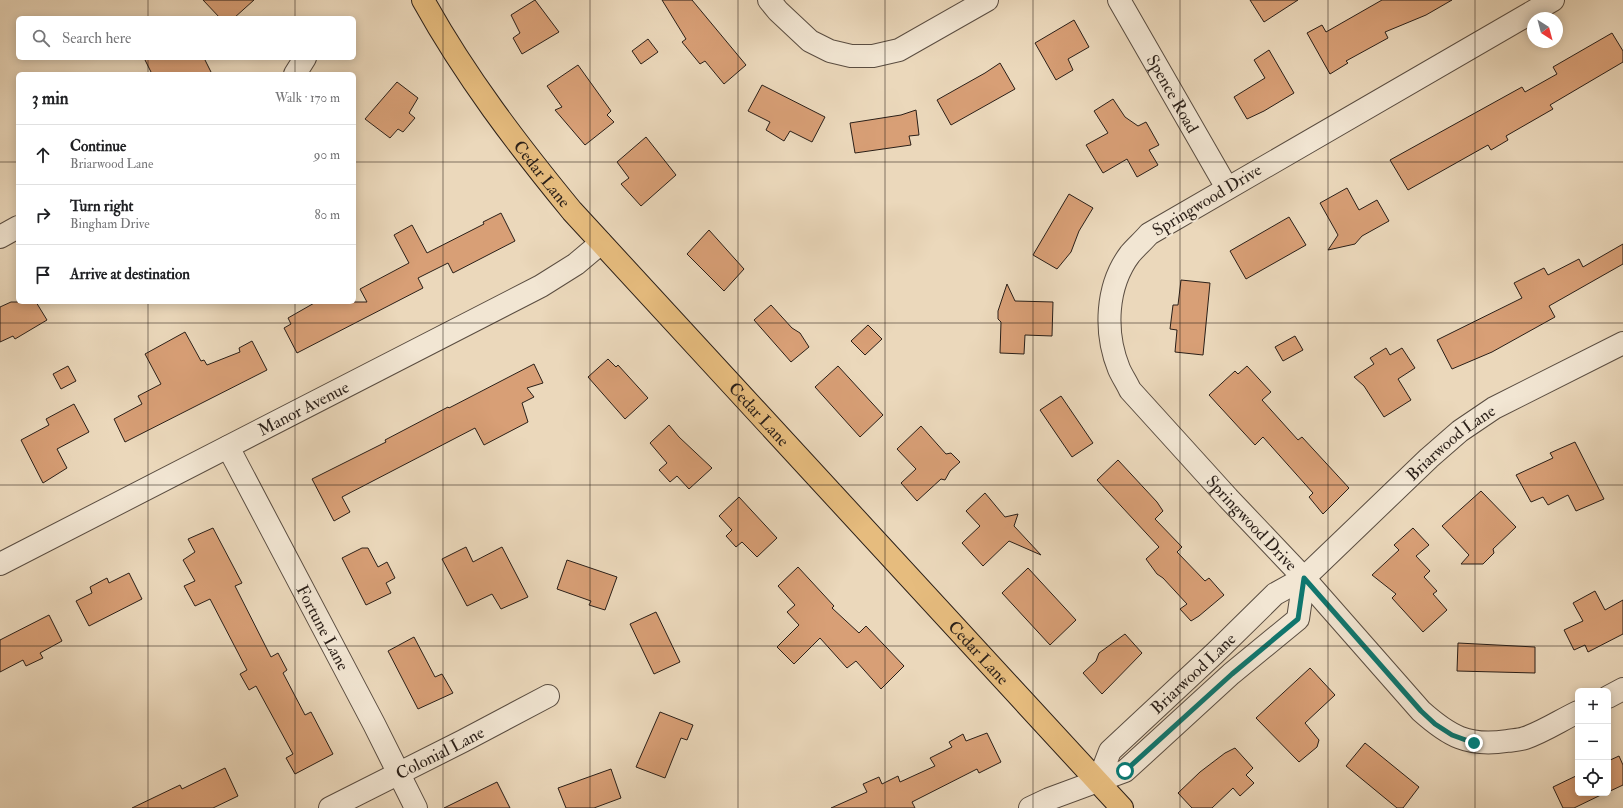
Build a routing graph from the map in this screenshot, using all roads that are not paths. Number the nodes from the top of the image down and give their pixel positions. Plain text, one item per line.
1 (423, 0) edge
2 (769, 0) edge
3 (987, 0) edge
4 (1120, 0) edge
5 (1553, 0) edge
6 (304, 60) edge
7 (296, 72) edge
8 (1227, 188) junction
9 (16, 228) edge
10 (0, 237) edge
11 (601, 243) junction
12 (1623, 343) edge
13 (228, 447) junction
14 (0, 564) edge
15 (1304, 578) junction
16 (1623, 689) edge
17 (1611, 695) edge
18 (548, 696) dead end
19 (1575, 714) edge
20 (399, 773) junction
21 (1098, 782) junction
22 (330, 808) edge
23 (416, 808) edge
24 (1030, 808) edge
25 (1122, 808) edge

1 - 11 main road, Cedar Lane
2 - 3 street
4 - 8 street, Spence Road
5 - 8 street, Springwood Drive
6 - 7 street
8 - 15 street, Springwood Drive
9 - 10 street
11 - 13 street, Manor Avenue
11 - 21 main road, Cedar Lane
12 - 15 street, Briarwood Lane
13 - 14 street, Manor Avenue
13 - 20 street, Fortune Lane
15 - 19 street, Springwood Drive
15 - 21 street, Briarwood Lane
15 - 21 street, Briarwood Lane
16 - 17 street
18 - 20 street, Colonial Lane
20 - 22 street, Colonial Lane
20 - 23 street, Fortune Lane
21 - 24 street, Briarwood Lane
21 - 25 main road, Cedar Lane

